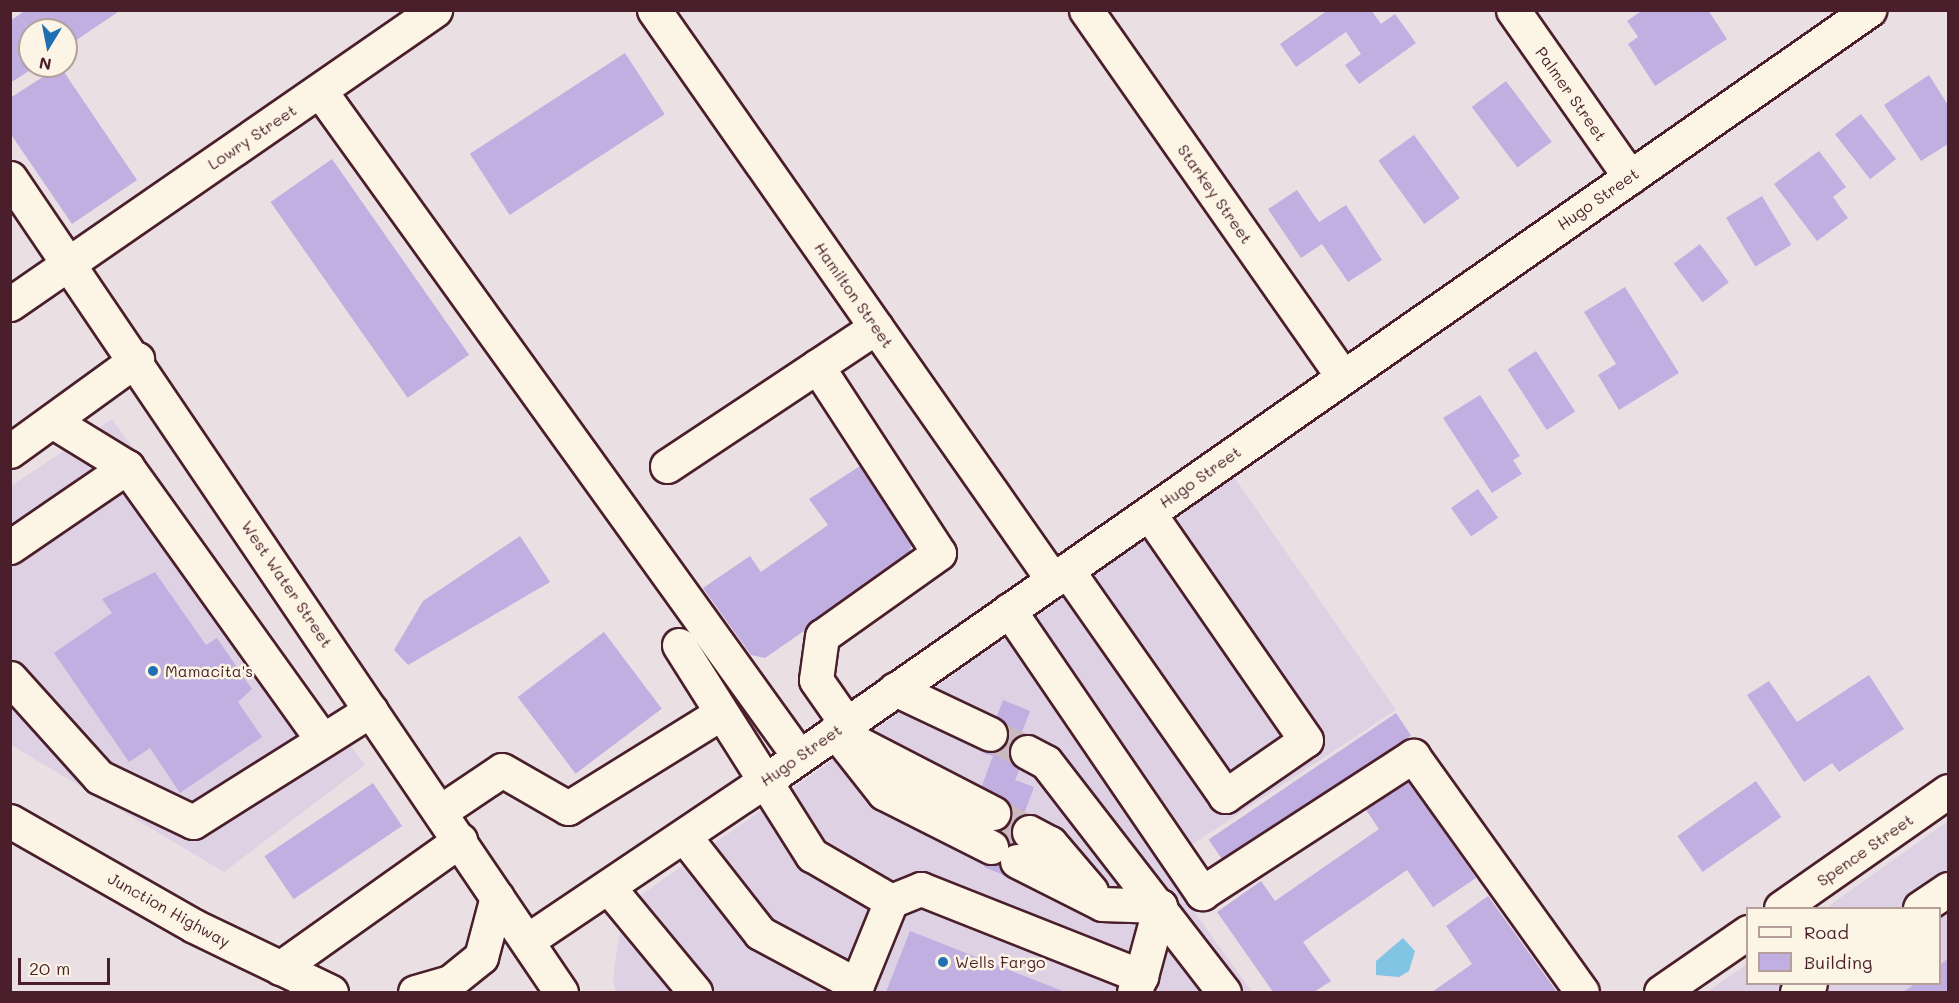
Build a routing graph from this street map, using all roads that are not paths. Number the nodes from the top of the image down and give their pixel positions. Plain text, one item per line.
1 (435, 10) edge
2 (654, 10) edge
3 (1086, 10) edge
4 (1513, 10) edge
5 (1869, 10) edge
6 (320, 91) junction
7 (1630, 177) junction
8 (12, 185) edge
9 (69, 262) junction
10 (10, 304) edge
11 (876, 327) junction
12 (137, 359) junction
13 (817, 366) junction
14 (1343, 377) junction
15 (52, 421) junction
16 (10, 451) edge
17 (667, 466) dead end
18 (127, 467) junction
19 (1149, 513) junction
20 (10, 547) edge
21 (1060, 575) junction
22 (1009, 610) junction
23 (679, 645) dead end
24 (10, 678) edge
25 (895, 689) junction
26 (371, 710) junction
27 (718, 715) junction
28 (840, 727) junction
29 (990, 734) tunnel mouth
30 (322, 739) junction
31 (1027, 752) tunnel mouth
32 (798, 755) junction
33 (765, 781) junction
34 (1948, 792) edge
35 (1142, 804) junction
36 (441, 811) junction
37 (993, 813) tunnel mouth
38 (10, 821) edge
39 (684, 836) junction
40 (460, 840) junction
41 (609, 888) junction
42 (1948, 889) edge
43 (498, 897) junction
44 (891, 901) junction
45 (1160, 906) junction
46 (1784, 907) edge
47 (1923, 907) edge
48 (1746, 933) edge
49 (528, 940) junction
50 (280, 968) junction
51 (1137, 984) edge
52 (855, 989) edge
53 (318, 990) edge
54 (415, 993) edge
55 (561, 993) edge
56 (695, 993) edge
57 (1224, 993) edge
58 (1582, 993) edge
59 (1661, 993) edge

1 - 6 street, Lowry Street
2 - 11 street, Hamilton Street
3 - 14 street, Starkey Street
4 - 7 street, Palmer Street
5 - 7 street, Hugo Street
6 - 9 street, Lowry Street
6 - 32 street
7 - 14 street, Hugo Street
8 - 9 street, West Water Street
9 - 10 street, Lowry Street
9 - 12 street, West Water Street
11 - 13 street
11 - 21 street, Hamilton Street
12 - 15 street
12 - 26 street, West Water Street
13 - 17 street
13 - 28 street
14 - 19 street, Hugo Street
15 - 16 street
15 - 18 street
18 - 20 street
18 - 30 street
19 - 21 street, Hugo Street
19 - 21 street, Hamilton Street
21 - 22 street, Hugo Street
22 - 25 street, Hugo Street
22 - 35 street
23 - 27 street
24 - 30 street
25 - 28 street, Hugo Street
25 - 29 street
26 - 30 street
26 - 36 street, West Water Street
27 - 33 street
27 - 36 street
28 - 32 street, Hugo Street
28 - 37 street
28 - 45 street
31 - 45 street
32 - 33 street, Hugo Street
33 - 39 street, Hugo Street
33 - 44 street
34 - 46 street, Spence Street
35 - 45 street
35 - 58 street
36 - 40 street, West Water Street
38 - 50 street, Junction Highway
39 - 41 street, Hugo Street
39 - 52 street
40 - 43 street, West Water Street
40 - 50 street
41 - 49 street, Hugo Street
41 - 56 street
42 - 47 street
43 - 49 street, West Water Street
43 - 54 street
44 - 51 street
44 - 52 street
45 - 51 street
45 - 57 street
48 - 59 street
49 - 55 street, West Water Street
50 - 53 street, Junction Highway

